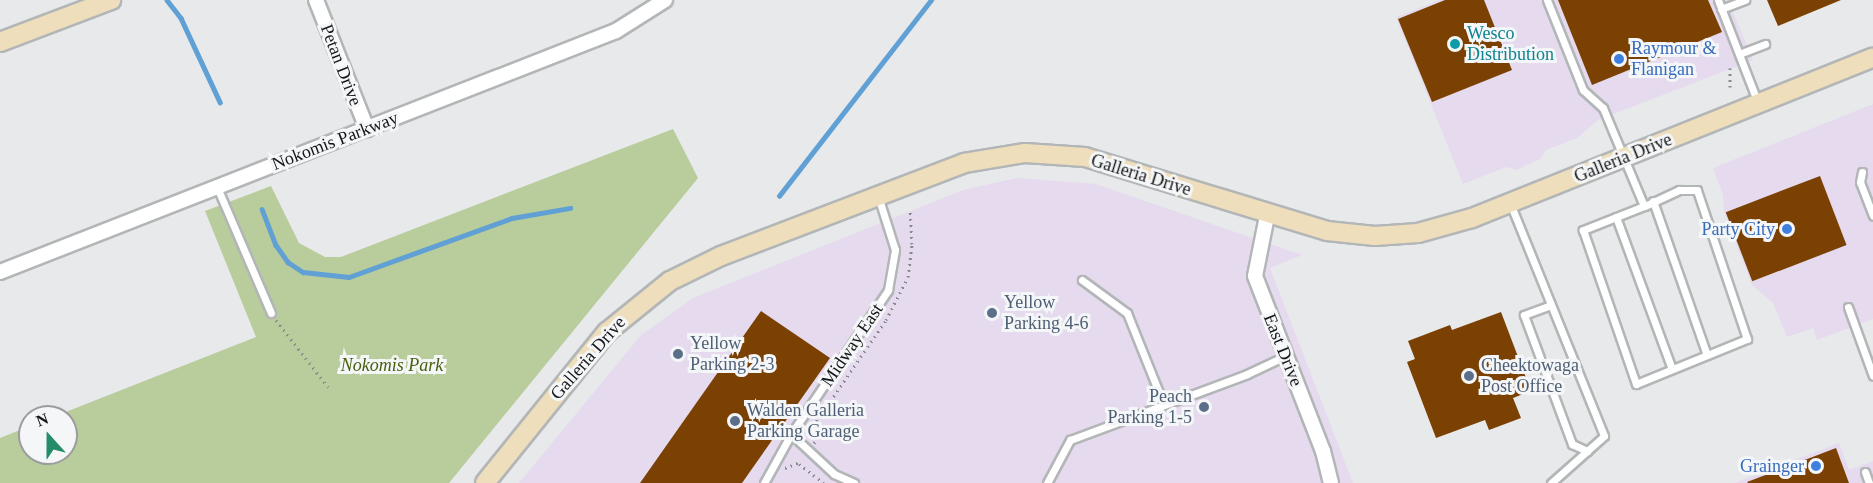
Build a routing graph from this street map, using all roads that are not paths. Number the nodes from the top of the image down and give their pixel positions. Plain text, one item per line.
1 (111, 0) edge
2 (316, 0) edge
3 (665, 0) edge
4 (1547, 0) edge
5 (1718, 0) edge
6 (1745, 0) edge
7 (1721, 9) junction
8 (0, 42) edge
9 (1765, 44) dead end
10 (1739, 54) junction
11 (1873, 58) edge
12 (1758, 103) junction
13 (367, 129) junction
14 (1623, 158) junction
15 (1862, 172) dead end
16 (217, 187) junction
17 (878, 195) junction
18 (1653, 201) junction
19 (1510, 203) junction
20 (1644, 206) junction
21 (1267, 216) junction
22 (1873, 216) edge
23 (1616, 217) junction
24 (0, 272) edge
25 (1082, 280) dead end
26 (1551, 305) junction
27 (1848, 307) dead end
28 (270, 313) road end
29 (1707, 355) junction
30 (1285, 356) junction
31 (1672, 369) junction
32 (1873, 376) edge
33 (1164, 405) junction
34 (791, 435) junction
35 (1587, 451) junction
36 (1865, 471) dead end
37 (485, 483) edge
38 (764, 483) edge
39 (854, 483) edge
40 (1047, 483) edge
41 (1331, 483) edge
42 (1551, 483) edge
43 (1869, 483) edge

1 - 8 street
2 - 13 street, Petan Drive
3 - 13 street, Nokomis Parkway
4 - 14 lane
5 - 7 lane
6 - 7 lane
7 - 10 lane
9 - 10 lane
10 - 12 lane
11 - 12 street, Galleria Drive
12 - 14 street, Galleria Drive
13 - 16 street, Nokomis Parkway
14 - 19 street, Galleria Drive
14 - 20 lane
15 - 22 lane
16 - 24 street, Nokomis Parkway
16 - 28 lane
17 - 21 street, Galleria Drive
17 - 34 lane, Midway East
17 - 37 street, Galleria Drive
18 - 20 lane
18 - 29 lane
18 - 29 lane
19 - 21 street, Galleria Drive
19 - 26 lane
20 - 23 lane
21 - 30 street, East Drive
23 - 31 lane
23 - 31 lane
25 - 33 lane
26 - 35 lane
26 - 35 lane
27 - 32 lane
29 - 31 lane
30 - 33 lane
30 - 41 street, East Drive
33 - 40 lane
34 - 38 lane, Midway East
34 - 39 lane
35 - 42 lane
36 - 43 lane

